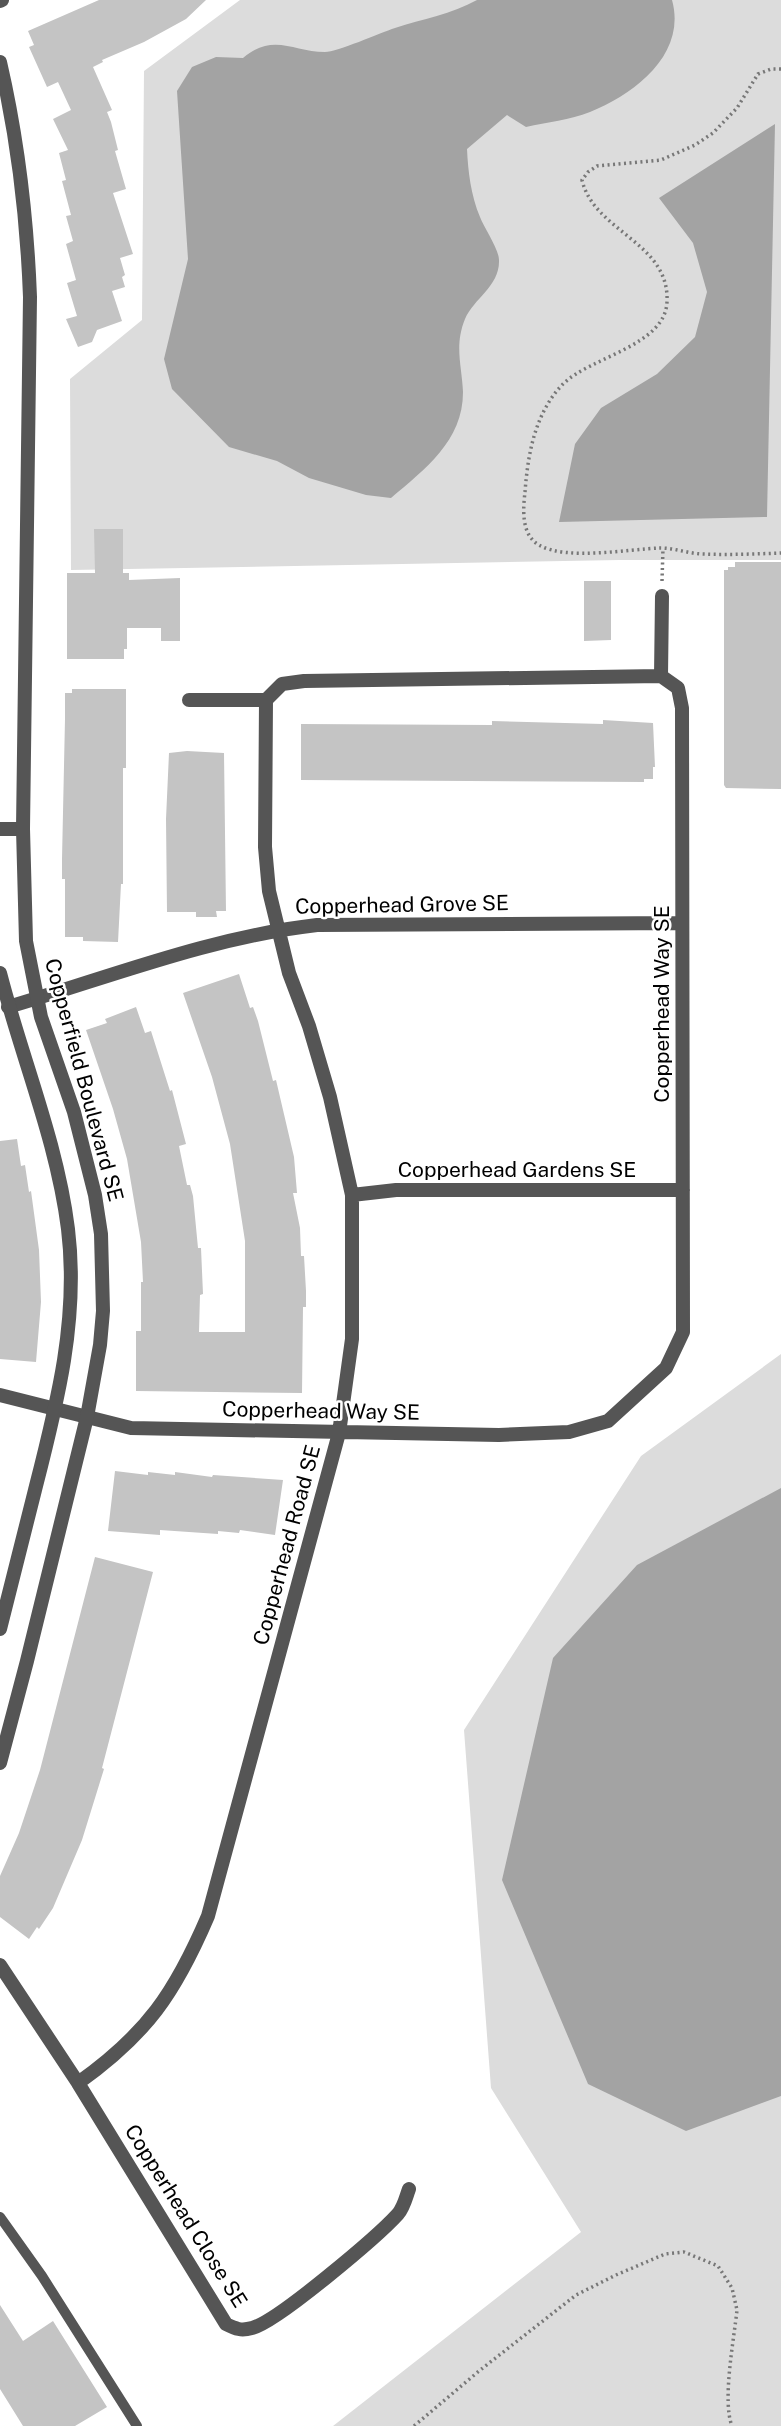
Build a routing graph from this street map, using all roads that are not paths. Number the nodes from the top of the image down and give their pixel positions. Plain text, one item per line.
1 (0, 62) edge
2 (662, 596) road end
3 (661, 676) junction
4 (189, 700) dead end
5 (266, 700) junction
6 (0, 829) edge
7 (23, 829) junction
8 (682, 923) junction
9 (279, 929) junction
10 (0, 973) edge
11 (37, 999) junction
12 (8, 1007) junction
13 (683, 1190) junction
14 (352, 1195) junction
15 (0, 1395) edge
16 (56, 1409) junction
17 (87, 1417) junction
18 (339, 1433) junction
19 (0, 1629) edge
20 (0, 1763) edge
21 (0, 1965) edge
22 (78, 2083) junction
23 (409, 2189) dead end
24 (0, 2217) edge
25 (137, 2426) edge

1 - 7 street, Copperfield Boulevard SE
2 - 3 street
3 - 5 street
3 - 8 street, Copperhead Way SE
4 - 5 street
5 - 9 street
6 - 7 street
7 - 11 street, Copperfield Boulevard SE
8 - 9 street, Copperhead Grove SE
8 - 13 street, Copperhead Way SE
9 - 11 street, Copperhead Grove SE
9 - 14 street, Copperhead Road SE
10 - 12 street
11 - 12 street, Copperhead Grove SE
11 - 17 street, Copperfield Boulevard SE
12 - 16 street
13 - 14 street, Copperhead Gardens SE
13 - 18 street, Copperhead Way SE
14 - 18 street, Copperhead Road SE
15 - 16 street, Copperhead Way SE
16 - 17 street, Copperhead Way SE
16 - 19 street
17 - 18 street, Copperhead Way SE
17 - 20 street, Copperfield Boulevard SE
18 - 22 street, Copperhead Road SE
21 - 22 street, Copperhead Close SE
22 - 23 street, Copperhead Close SE
24 - 25 lane

